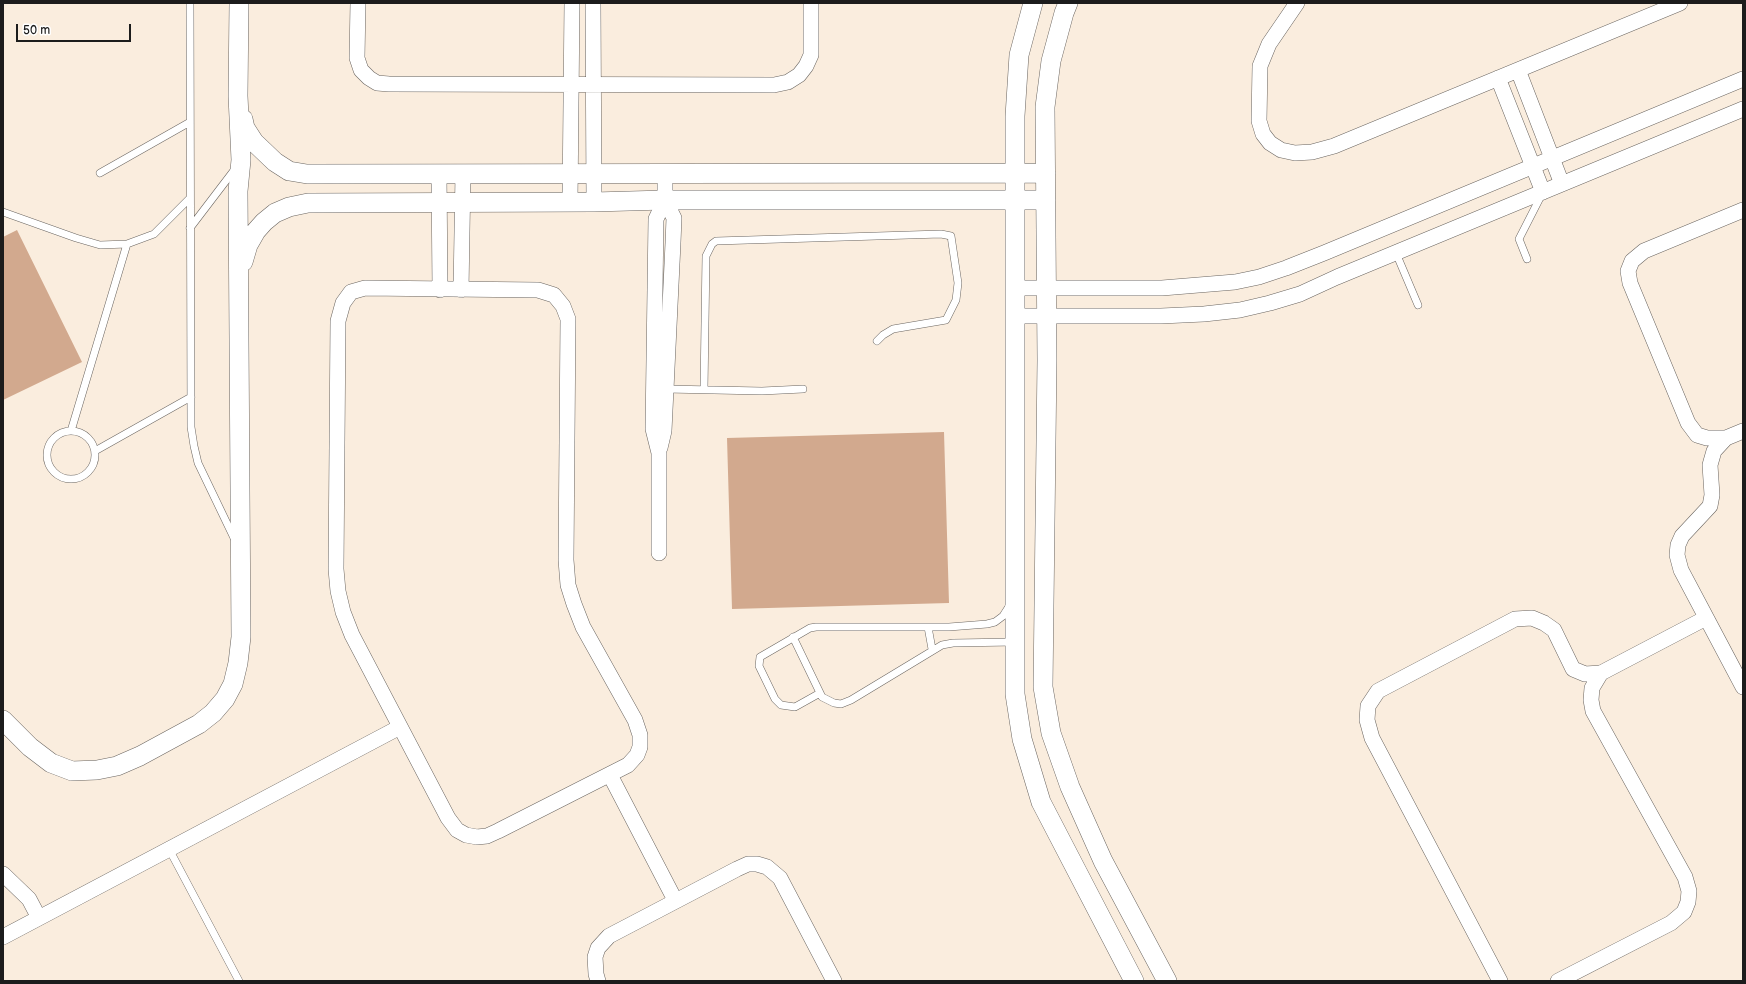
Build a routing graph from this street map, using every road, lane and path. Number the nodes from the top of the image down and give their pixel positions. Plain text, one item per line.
1 (190, 3) edge
2 (239, 3) edge
3 (358, 3) edge
4 (572, 3) edge
5 (593, 3) edge
6 (811, 3) edge
7 (1033, 3) edge
8 (1068, 3) edge
9 (1297, 3) edge
10 (1680, 3) edge
11 (1518, 70) junction
12 (1498, 78) junction
13 (1743, 79) edge
14 (572, 85) junction
15 (594, 85) junction
16 (238, 96) junction
17 (1743, 110) edge
18 (190, 122) junction
19 (1552, 158) junction
20 (241, 160) junction
21 (1533, 166) junction
22 (100, 173) dead end
23 (571, 173) junction
24 (594, 173) junction
25 (1015, 173) junction
26 (1046, 173) junction
27 (439, 174) junction
28 (463, 174) junction
29 (664, 174) junction
30 (1562, 184) junction
31 (1543, 192) junction
32 (190, 198) junction
33 (664, 200) junction
34 (1015, 200) junction
35 (1046, 200) junction
36 (439, 202) junction
37 (462, 202) junction
38 (570, 202) junction
39 (594, 202) junction
40 (1743, 210) edge
41 (3, 212) edge
42 (190, 228) junction
43 (127, 244) junction
44 (1396, 253) junction
45 (1527, 259) dead end
46 (239, 278) junction
47 (1015, 288) junction
48 (1047, 288) junction
49 (440, 290) junction
50 (461, 290) junction
51 (1418, 305) dead end
52 (1015, 316) junction
53 (1047, 316) junction
54 (877, 341) dead end
55 (660, 389) junction
56 (804, 389) dead end
57 (704, 390) junction
58 (191, 397) junction
59 (71, 431) junction
60 (1743, 431) edge
61 (1726, 438) junction
62 (95, 451) junction
63 (241, 552) junction
64 (659, 553) dead end
65 (1015, 598) junction
66 (1706, 618) junction
67 (928, 627) junction
68 (793, 637) junction
69 (1015, 642) junction
70 (932, 649) junction
71 (1602, 673) junction
72 (1743, 687) edge
73 (820, 693) junction
74 (3, 720) edge
75 (400, 727) junction
76 (610, 774) junction
77 (169, 849) junction
78 (3, 874) edge
79 (675, 900) junction
80 (39, 918) junction
81 (3, 937) edge
82 (239, 981) edge
83 (598, 981) edge
84 (834, 981) edge
85 (1134, 981) edge
86 (1167, 981) edge
87 (1500, 981) edge
88 (1558, 981) edge

1 - 18 lane
2 - 16 street
3 - 14 street
4 - 14 street
5 - 15 street
6 - 15 street
7 - 25 street
8 - 26 street
9 - 12 street
10 - 11 street
11 - 12 street
11 - 19 street
12 - 21 street
13 - 19 street
14 - 15 street
14 - 23 street
15 - 24 street
16 - 20 street
16 - 27 street
17 - 30 street
18 - 22 lane
18 - 32 lane
19 - 21 street
19 - 30 street
20 - 42 lane
20 - 46 street
21 - 31 street
21 - 48 street
23 - 24 street
23 - 28 street
23 - 38 street
24 - 29 street
24 - 39 street
25 - 26 street
25 - 29 street
25 - 34 street
26 - 35 street
27 - 28 street
27 - 36 street
28 - 37 street
29 - 33 street
30 - 31 street
31 - 44 street
31 - 45 lane
32 - 42 lane
32 - 43 lane
33 - 34 street
33 - 39 street
33 - 55 street
34 - 35 street
34 - 47 street
35 - 48 street
36 - 37 street
36 - 46 street
36 - 49 street
37 - 38 street
37 - 50 street
38 - 39 street
40 - 61 street
41 - 43 lane
42 - 58 lane
43 - 59 lane
44 - 51 lane
44 - 53 street
46 - 63 street
47 - 48 street
47 - 52 street
48 - 53 street
49 - 50 street
49 - 75 street
50 - 76 street
52 - 53 street
52 - 65 street
53 - 86 street
54 - 57 lane
55 - 57 lane
55 - 64 street
56 - 57 lane
58 - 62 lane
58 - 63 lane
59 - 62 lane
59 - 62 lane
60 - 61 street
61 - 66 street
63 - 74 street
65 - 67 lane
65 - 69 street
66 - 71 street
66 - 72 street
67 - 68 lane
67 - 70 lane
68 - 73 lane
68 - 73 lane
69 - 70 lane
69 - 85 street
70 - 73 lane
71 - 87 street
71 - 88 street
75 - 76 street
75 - 77 street
76 - 79 street
77 - 80 street
77 - 82 lane
78 - 80 street
79 - 83 street
79 - 84 street
80 - 81 street

